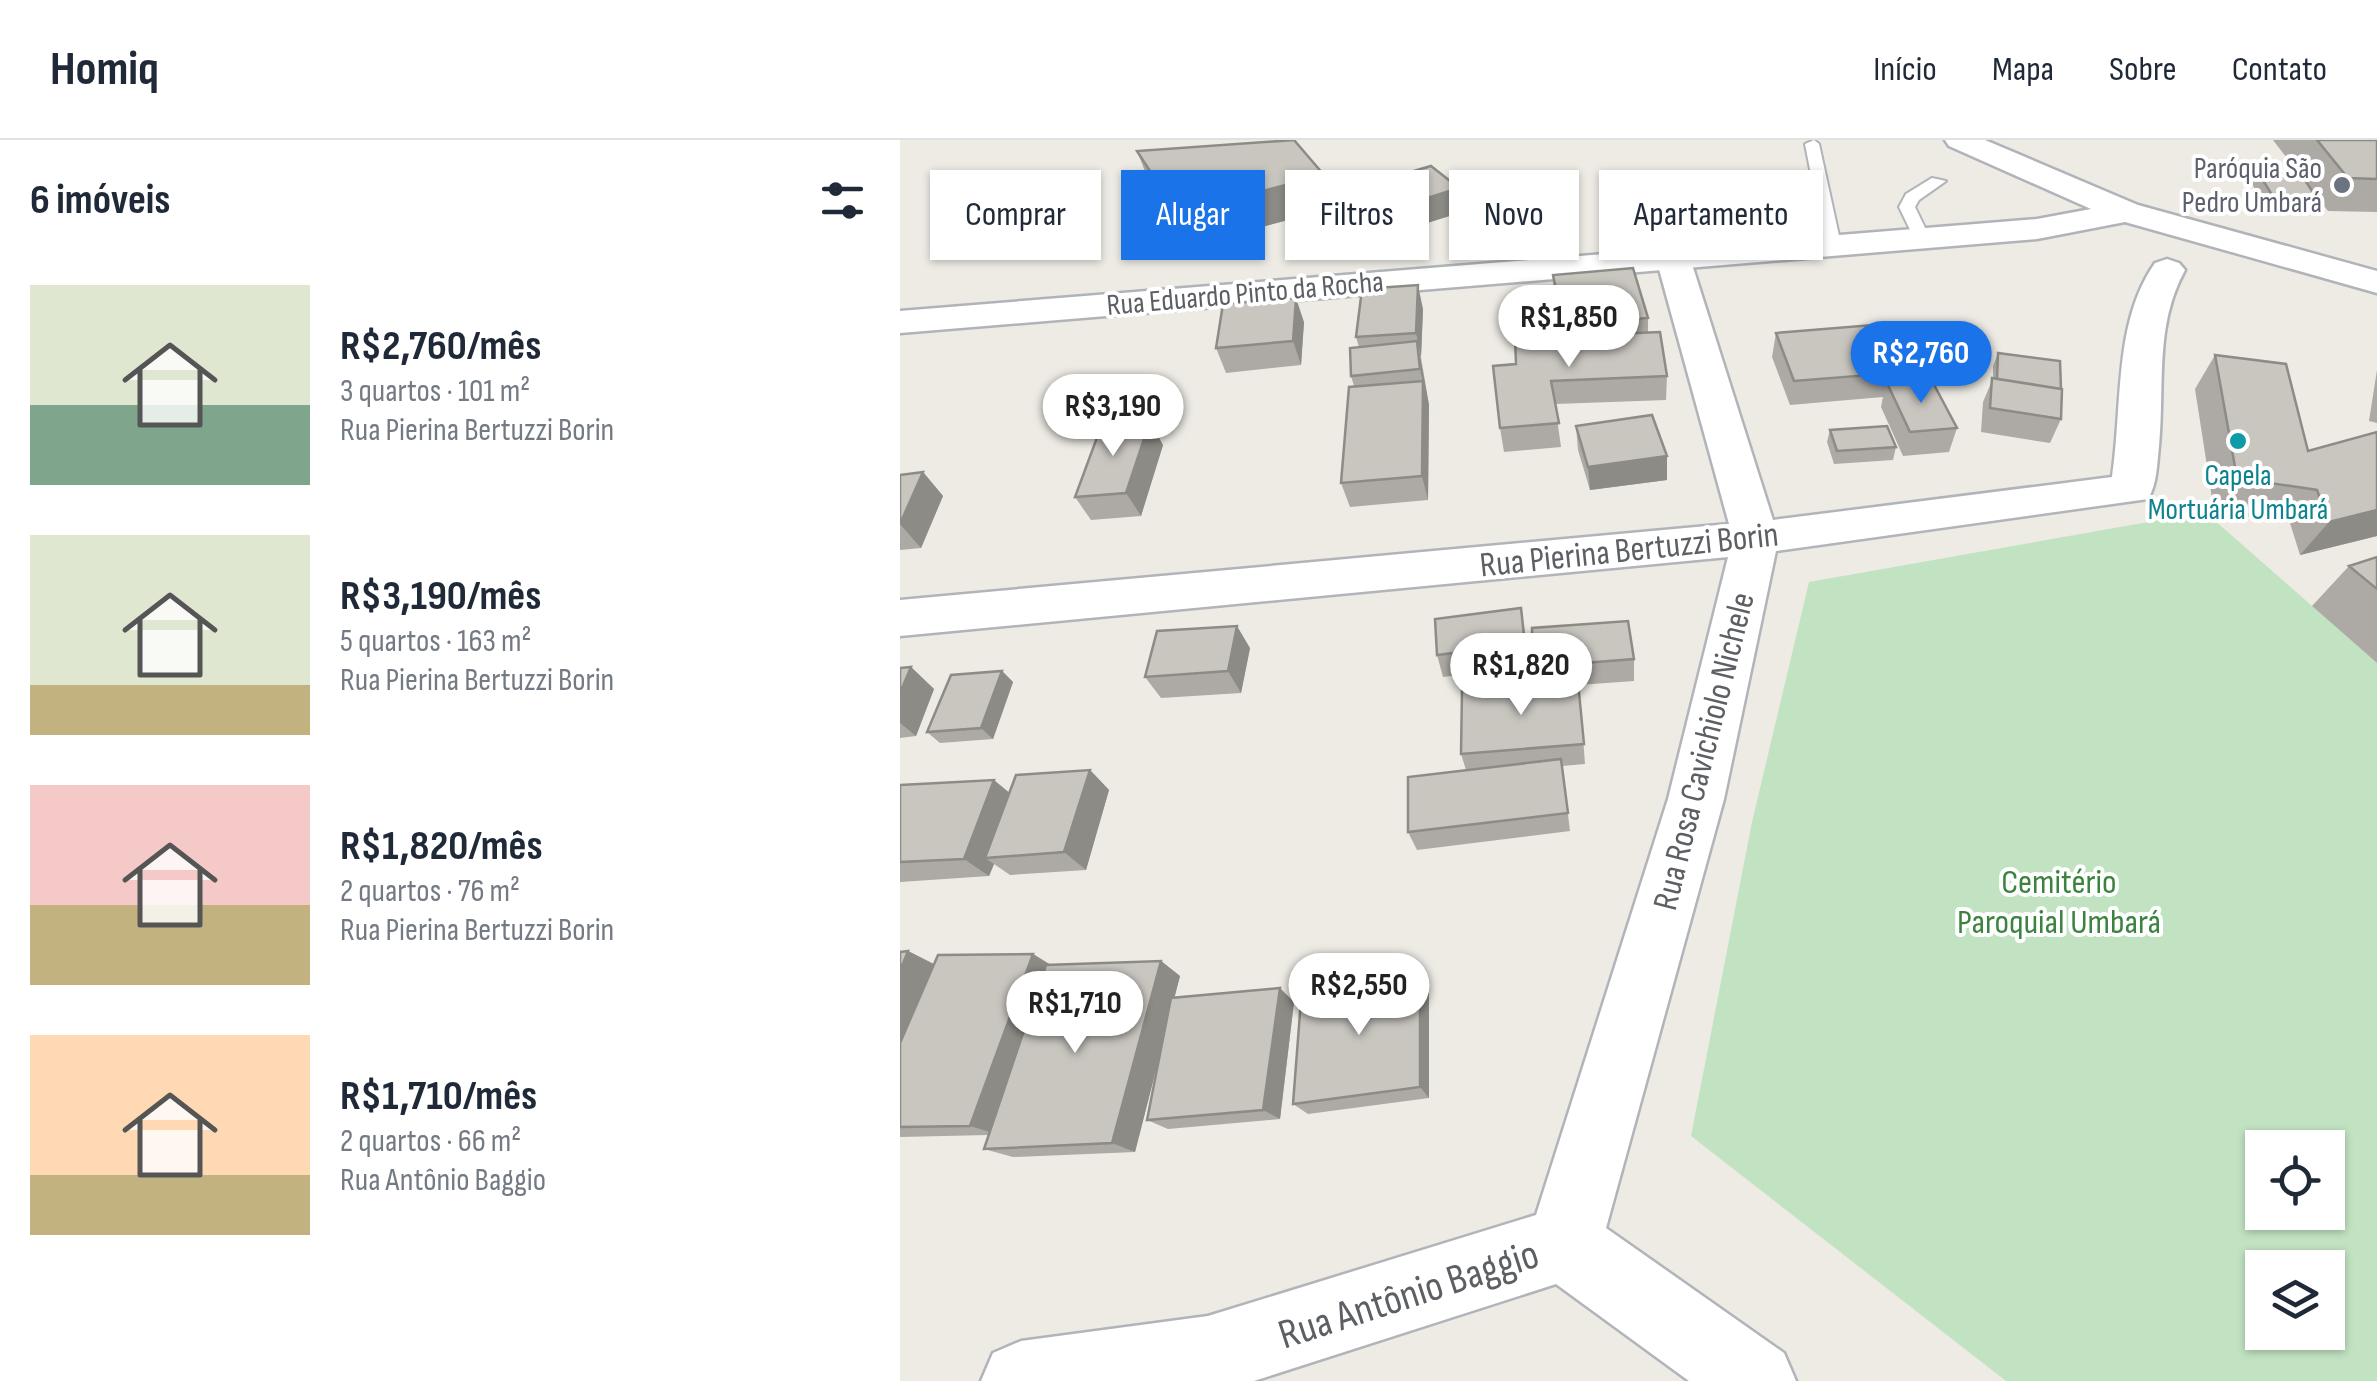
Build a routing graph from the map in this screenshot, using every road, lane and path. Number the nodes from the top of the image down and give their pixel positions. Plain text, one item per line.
1 (1960, 140) edge
2 (1812, 144) dead end
3 (1938, 180) dead end
4 (2126, 212) junction
5 (1922, 238) junction
6 (1833, 246) junction
7 (1823, 247) edge
8 (1650, 260) edge
9 (1675, 260) edge
10 (2167, 270) dead end
11 (2377, 282) edge
12 (900, 322) edge
13 (1756, 538) junction
14 (900, 618) edge
15 (1564, 1244) junction
16 (1206, 1369) edge
17 (1021, 1381) edge
18 (1756, 1381) edge

1 - 4 street
2 - 6 lane
3 - 5 lane
4 - 5 street, Rua Eduardo Pinto da Rocha
4 - 11 street
5 - 6 street, Rua Eduardo Pinto da Rocha
6 - 7 street, Rua Eduardo Pinto da Rocha
8 - 12 street, Rua Eduardo Pinto da Rocha
9 - 13 street, Rua Rosa Cavichiolo Nichele
10 - 13 street, Rua Pierina Bertuzzi Borin
13 - 14 street, Rua Pierina Bertuzzi Borin
13 - 15 street, Rua Rosa Cavichiolo Nichele
15 - 16 street, Rua Antônio Baggio
15 - 18 street, Rua Antônio Baggio
16 - 17 street, Rua Antônio Baggio

